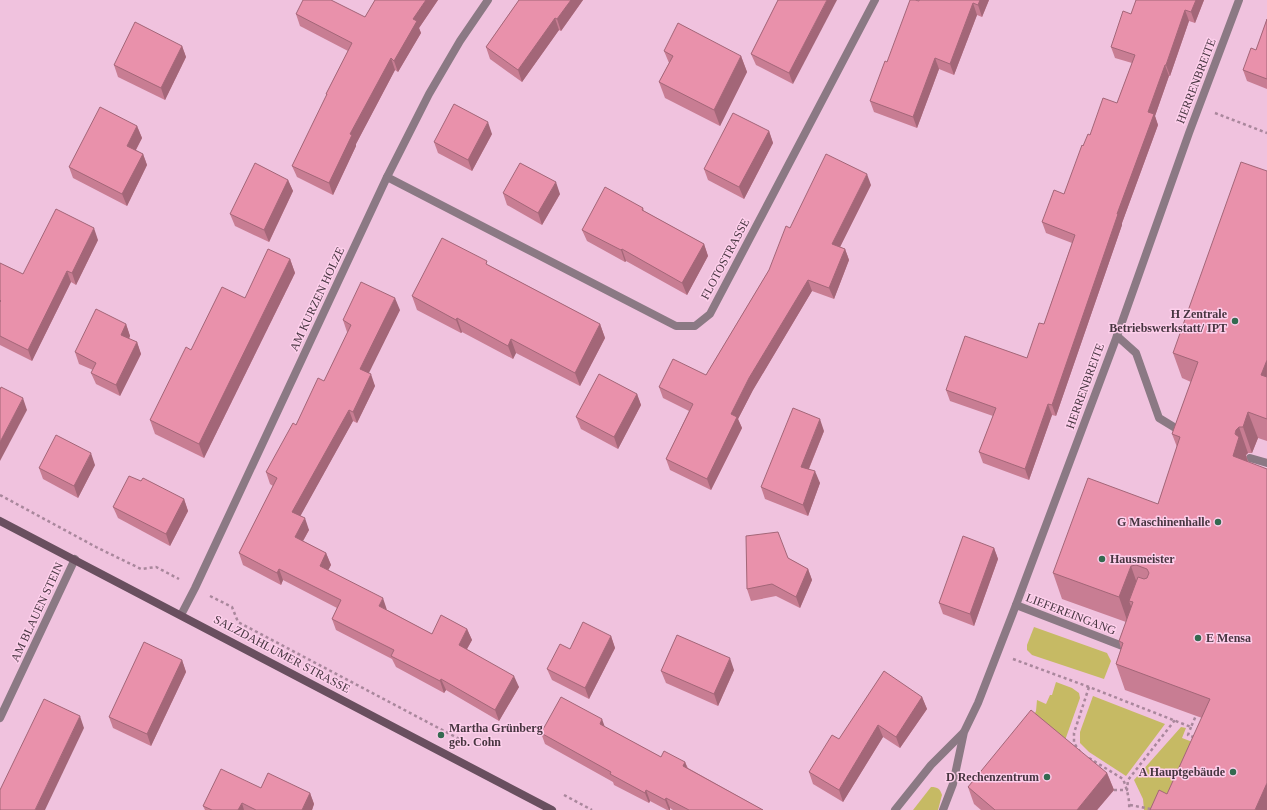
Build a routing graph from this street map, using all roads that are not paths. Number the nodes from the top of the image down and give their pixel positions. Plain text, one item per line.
1 (488, 0) edge
2 (875, 0) edge
3 (1239, 0) edge
4 (387, 177) junction
5 (1117, 336) junction
6 (1182, 432) edge
7 (1250, 458) dead end
8 (1267, 463) edge
9 (0, 521) edge
10 (75, 559) junction
11 (1016, 605) junction
12 (181, 615) junction
13 (1130, 632) edge
14 (0, 718) edge
15 (964, 732) junction
16 (552, 810) edge
17 (895, 810) edge
18 (943, 810) edge

1 - 4 street, AM KURZEN HOLZE
2 - 4 street, FLOTOSTRASSE
3 - 5 street, HERRENBREITE
4 - 12 street, AM KURZEN HOLZE
5 - 6 street
5 - 11 street, HERRENBREITE
7 - 8 street
9 - 10 main road, SALZDAHLUMER STRASSE
10 - 12 main road, SALZDAHLUMER STRASSE
10 - 14 street, AM BLAUEN STEIN
11 - 13 street, LIEFEREINGANG
11 - 15 street, HERRENBREITE
12 - 16 main road, SALZDAHLUMER STRASSE
15 - 17 street, HERRENBREITE
15 - 18 street, HERRENBREITE

